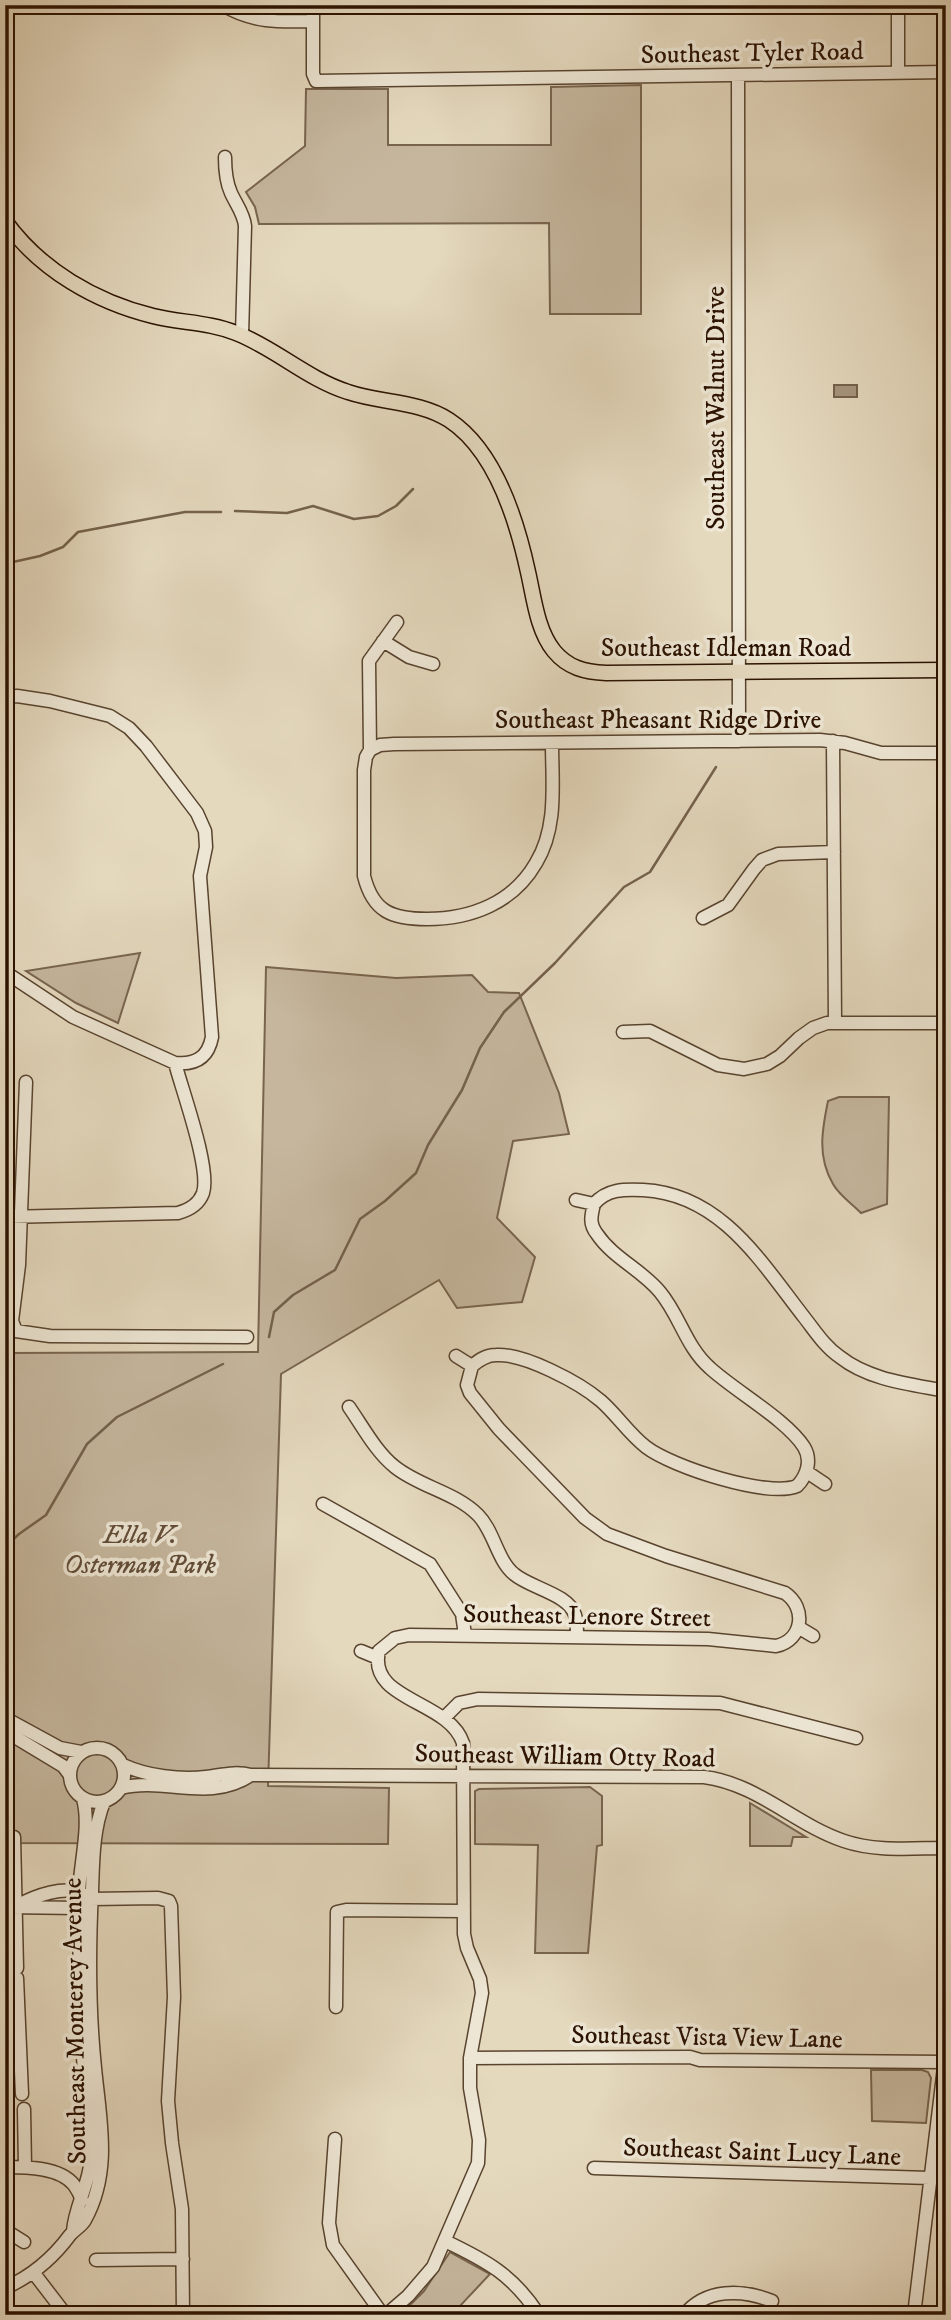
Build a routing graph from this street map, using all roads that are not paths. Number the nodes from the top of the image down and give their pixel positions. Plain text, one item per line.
1 (223, 5) edge
2 (313, 5) edge
3 (898, 5) edge
4 (312, 21) junction
5 (946, 72) edge
6 (898, 73) junction
7 (738, 75) junction
8 (225, 157) dead end
9 (5, 221) edge
10 (242, 335) junction
11 (397, 622) dead end
12 (383, 641) junction
13 (433, 664) dead end
14 (946, 670) edge
15 (739, 671) junction
16 (5, 697) edge
17 (739, 741) junction
18 (833, 741) junction
19 (552, 743) junction
20 (370, 750) junction
21 (946, 753) edge
22 (834, 852) junction
23 (704, 918) dead end
24 (5, 972) edge
25 (835, 1022) junction
26 (946, 1023) edge
27 (623, 1032) dead end
28 (175, 1063) junction
29 (26, 1082) dead end
30 (576, 1200) dead end
31 (594, 1204) junction
32 (5, 1217) edge
33 (21, 1217) junction
34 (247, 1337) dead end
35 (456, 1356) dead end
36 (472, 1366) junction
37 (946, 1391) edge
38 (349, 1408) dead end
39 (807, 1472) junction
40 (825, 1484) dead end
41 (323, 1504) dead end
42 (798, 1628) junction
43 (465, 1635) junction
44 (577, 1636) junction
45 (813, 1636) dead end
46 (361, 1651) dead end
47 (377, 1658) junction
48 (445, 1717) junction
49 (5, 1718) edge
50 (5, 1731) edge
51 (856, 1738) dead end
52 (81, 1752) junction
53 (123, 1765) junction
54 (69, 1774) junction
55 (251, 1774) junction
56 (464, 1775) junction
57 (121, 1788) junction
58 (83, 1799) junction
59 (104, 1802) junction
60 (15, 1836) dead end
61 (946, 1848) edge
62 (79, 1892) junction
63 (92, 1899) junction
64 (10, 1907) edge
65 (79, 1908) junction
66 (463, 1911) junction
67 (336, 2007) dead end
68 (12, 2036) edge
69 (945, 2056) edge
70 (470, 2058) junction
71 (22, 2094) dead end
72 (943, 2100) edge
73 (24, 2109) dead end
74 (335, 2139) dead end
75 (90, 2163) junction
76 (5, 2167) edge
77 (25, 2167) junction
78 (594, 2168) dead end
79 (58, 2174) junction
80 (929, 2178) junction
81 (82, 2200) junction
82 (5, 2230) edge
83 (73, 2231) junction
84 (445, 2241) junction
85 (24, 2242) dead end
86 (183, 2259) junction
87 (96, 2260) dead end
88 (33, 2272) junction
89 (5, 2288) edge
90 (772, 2301) dead end
91 (66, 2315) edge
92 (183, 2315) edge
93 (385, 2315) edge
94 (539, 2315) edge
95 (684, 2315) edge
96 (914, 2315) edge

1 - 4 street
2 - 4 street
3 - 6 street
4 - 7 street, Southeast Tyler Road
5 - 6 street, Southeast Tyler Road
6 - 7 street, Southeast Tyler Road
7 - 15 street, Southeast Walnut Drive
8 - 10 street
9 - 10 main road, Southeast Idleman Road
10 - 15 main road, Southeast Idleman Road
11 - 12 street
12 - 13 street
12 - 20 street
14 - 15 main road, Southeast Idleman Road
15 - 17 street, Southeast Walnut Drive
16 - 28 street
17 - 18 street, Southeast Pheasant Ridge Drive
17 - 19 street, Southeast Pheasant Ridge Drive
18 - 21 street, Southeast Pheasant Ridge Drive
18 - 22 street
19 - 20 street, Southeast Pheasant Ridge Drive
19 - 20 street
22 - 23 street
22 - 25 street
24 - 28 street
25 - 26 street
25 - 27 street
28 - 33 street
29 - 33 street
30 - 31 street
31 - 37 street
31 - 39 street
32 - 33 street
33 - 34 street
35 - 36 street
36 - 39 street
36 - 42 street, Southeast Lenore Street
38 - 44 street
39 - 40 street
41 - 43 street
42 - 44 street, Southeast Lenore Street
42 - 45 street
43 - 44 street, Southeast Lenore Street
43 - 47 street, Southeast Lenore Street
46 - 47 street
47 - 48 street
48 - 51 street
48 - 56 street
49 - 52 street
50 - 54 street
52 - 53 street
52 - 54 street
53 - 55 street, Southeast William Otty Road
53 - 57 street
54 - 58 street
55 - 56 street, Southeast William Otty Road
55 - 57 street, Southeast William Otty Road
56 - 61 street, Southeast William Otty Road
56 - 66 street
57 - 59 street
58 - 59 street
58 - 62 street, Southeast Monterey Avenue
59 - 63 street, Southeast Monterey Avenue
60 - 64 street
62 - 63 street
62 - 64 street
62 - 65 street, Southeast Monterey Avenue
63 - 65 street
63 - 83 street, Southeast Monterey Avenue
63 - 86 street
64 - 65 street
64 - 68 street
65 - 75 street, Southeast Monterey Avenue
66 - 67 street
66 - 70 street
68 - 71 street
69 - 70 street, Southeast Vista View Lane
69 - 72 street
70 - 84 street
72 - 80 street
73 - 77 street
74 - 93 street
75 - 79 street
75 - 81 street, Southeast Monterey Avenue
76 - 77 street
77 - 79 street
78 - 80 street, Southeast Saint Lucy Lane
79 - 81 street
80 - 96 street
81 - 83 street, Southeast Monterey Avenue
82 - 85 street
83 - 88 street, Southeast Monterey Avenue
84 - 93 street
84 - 94 street
86 - 87 street
86 - 92 street
88 - 89 street, Southeast Monterey Avenue
88 - 91 street
90 - 95 street

